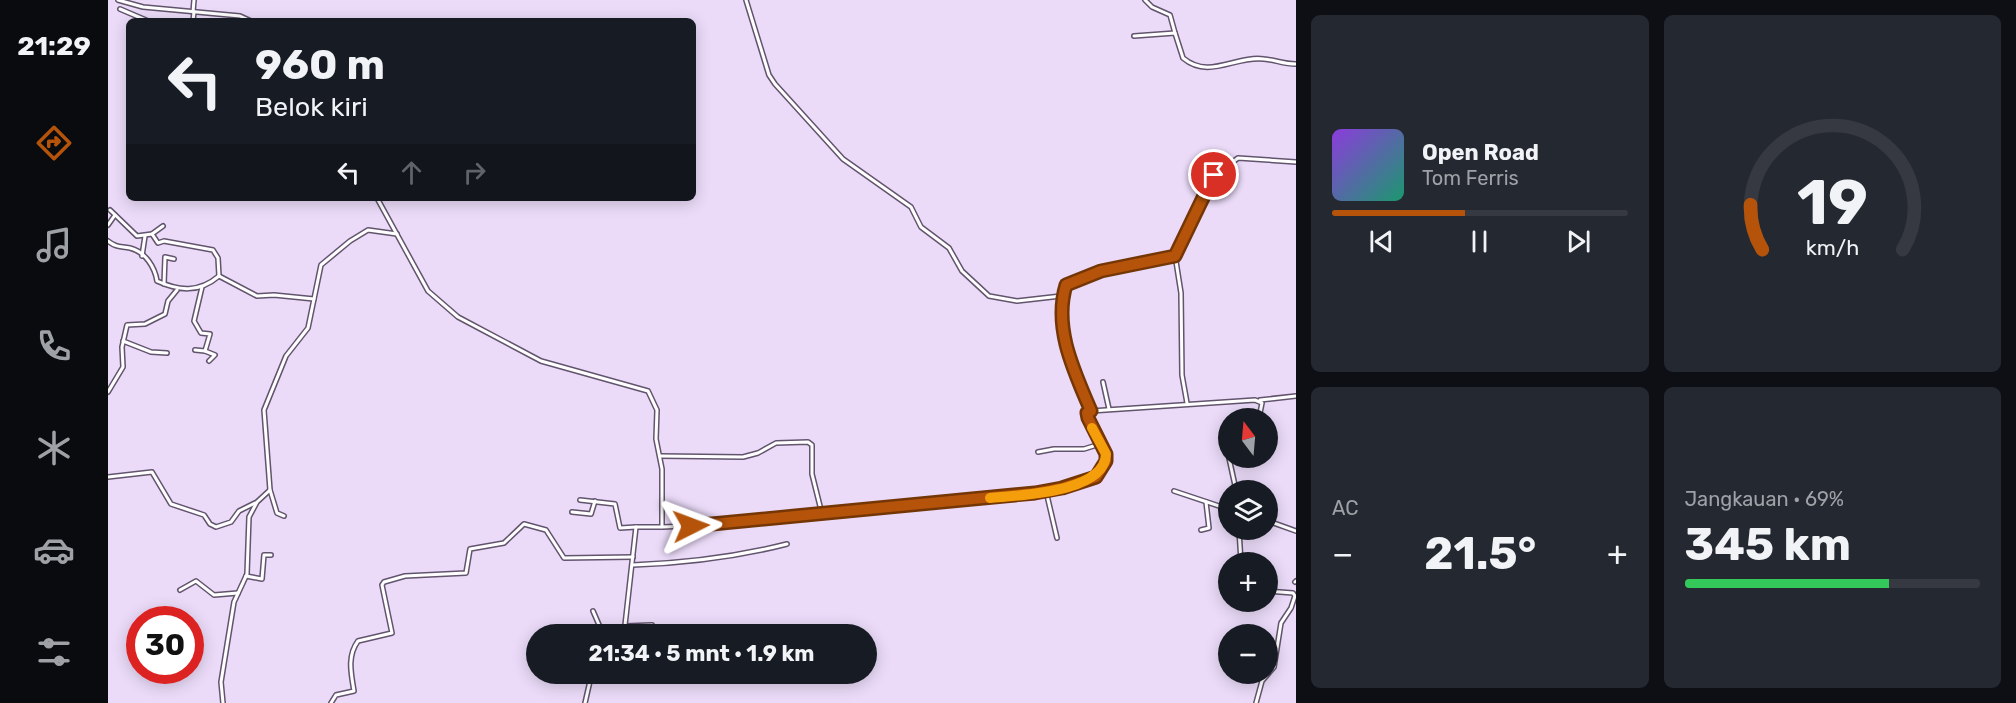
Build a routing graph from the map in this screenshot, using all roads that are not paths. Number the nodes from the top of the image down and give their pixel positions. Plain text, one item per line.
1 (118, 0) edge
2 (194, 0) edge
3 (746, 0) edge
4 (1145, 0) edge
5 (120, 9) dead end
6 (193, 12) junction
7 (141, 18) edge
8 (192, 18) edge
9 (244, 18) edge
10 (1175, 33) junction
11 (1134, 36) dead end
12 (1296, 64) edge
13 (1296, 162) edge
14 (379, 201) edge
15 (110, 210) dead end
16 (114, 215) junction
17 (108, 225) edge
18 (163, 226) dead end
19 (152, 234) junction
20 (398, 234) junction
21 (145, 236) junction
22 (108, 241) edge
23 (142, 256) junction
24 (1175, 256) junction
25 (174, 259) dead end
26 (219, 276) junction
27 (164, 284) junction
28 (202, 286) junction
29 (177, 290) junction
30 (1062, 295) junction
31 (314, 299) junction
32 (123, 341) junction
33 (195, 350) dead end
34 (205, 351) junction
35 (167, 353) dead end
36 (209, 361) dead end
37 (1103, 382) dead end
38 (108, 392) edge
39 (1296, 396) edge
40 (1260, 400) junction
41 (1187, 403) junction
42 (1261, 408) edge
43 (1109, 409) junction
44 (1091, 411) junction
45 (1100, 444) junction
46 (1038, 452) dead end
47 (660, 456) junction
48 (108, 477) edge
49 (270, 490) junction
50 (1046, 491) junction
51 (1174, 491) dead end
52 (580, 500) dead end
53 (595, 501) junction
54 (257, 502) junction
55 (1206, 502) junction
56 (1218, 506) edge
57 (572, 512) dead end
58 (822, 514) junction
59 (284, 516) dead end
60 (1278, 525) edge
61 (636, 527) junction
62 (662, 527) junction
63 (1201, 530) dead end
64 (1296, 531) edge
65 (1057, 538) dead end
66 (787, 544) dead end
67 (271, 555) dead end
68 (633, 557) junction
69 (633, 565) junction
70 (246, 576) junction
71 (180, 590) dead end
72 (1278, 592) edge
73 (238, 593) junction
74 (593, 611) dead end
75 (599, 624) edge
76 (626, 624) edge
77 (589, 684) edge
78 (223, 703) edge
79 (330, 703) edge
80 (585, 703) edge
81 (1256, 703) edge

1 - 6 street
2 - 6 street
3 - 30 street
4 - 10 street
5 - 7 street
6 - 8 street
6 - 9 street
10 - 11 street
10 - 12 street
13 - 24 street
14 - 20 street
15 - 16 street
16 - 17 street
16 - 21 street
18 - 19 street
19 - 21 street
19 - 26 street
20 - 31 street
20 - 47 street
21 - 23 street
22 - 23 street
23 - 27 street
24 - 30 street
24 - 41 street
25 - 27 street
26 - 28 street
26 - 31 street
27 - 29 street
28 - 29 street
28 - 34 street
29 - 32 street
30 - 44 street
31 - 49 street
32 - 35 street
32 - 38 street
33 - 34 street
34 - 36 street
37 - 43 street
39 - 40 street
40 - 41 street
40 - 42 street
41 - 43 street
43 - 44 street
44 - 45 street
45 - 46 street
45 - 50 street
47 - 58 street
47 - 62 street
48 - 54 street
49 - 54 street
49 - 59 street
50 - 58 street
50 - 65 street
51 - 55 street
52 - 53 street
53 - 57 street
53 - 61 street
54 - 70 street
55 - 56 street
55 - 63 street
58 - 62 street
60 - 64 street
61 - 62 street
61 - 68 street
66 - 69 street
67 - 70 street
68 - 69 street
68 - 79 street
69 - 76 street
70 - 73 street
71 - 73 street
72 - 81 street
73 - 78 street
74 - 75 street
77 - 80 street

